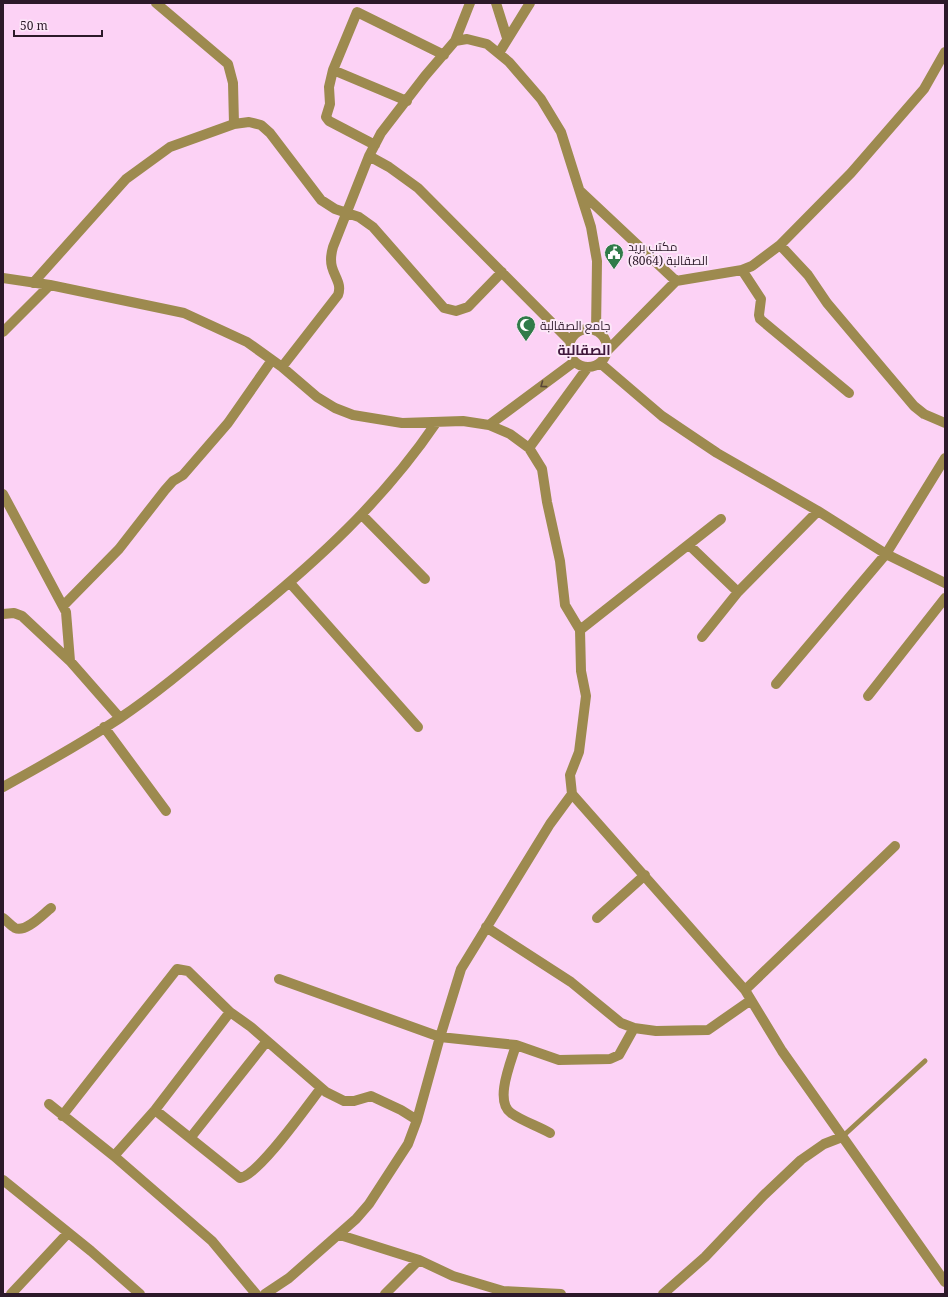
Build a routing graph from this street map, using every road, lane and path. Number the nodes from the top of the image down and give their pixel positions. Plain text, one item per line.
1 (156, 3) edge
2 (470, 3) edge
3 (496, 3) edge
4 (530, 3) edge
5 (359, 7) edge
6 (507, 38) junction
7 (455, 41) junction
8 (945, 52) edge
9 (499, 54) junction
10 (444, 55) junction
11 (333, 70) junction
12 (407, 101) junction
13 (234, 124) junction
14 (375, 145) junction
15 (369, 156) junction
16 (580, 190) junction
17 (346, 212) junction
18 (780, 245) junction
19 (742, 270) junction
20 (502, 272) junction
21 (3, 278) edge
22 (676, 281) junction
23 (33, 283) junction
24 (50, 285) junction
25 (596, 331) junction
26 (3, 332) edge
27 (570, 341) junction
28 (606, 352) junction
29 (272, 360) junction
30 (574, 362) junction
31 (600, 362) junction
32 (282, 367) junction
33 (588, 367) junction
34 (849, 393) dead end
35 (436, 423) junction
36 (945, 423) edge
37 (489, 424) junction
38 (529, 448) junction
39 (945, 458) edge
40 (3, 494) edge
41 (818, 511) junction
42 (362, 515) junction
43 (721, 518) dead end
44 (689, 545) junction
45 (886, 554) junction
46 (425, 579) dead end
47 (290, 583) junction
48 (945, 584) edge
49 (738, 592) junction
50 (945, 598) edge
51 (64, 605) junction
52 (3, 614) edge
53 (580, 630) junction
54 (702, 637) dead end
55 (70, 661) junction
56 (776, 684) dead end
57 (868, 696) dead end
58 (120, 718) junction
59 (418, 726) dead end
60 (104, 727) junction
61 (3, 787) edge
62 (572, 794) junction
63 (166, 811) dead end
64 (894, 846) dead end
65 (644, 875) junction
66 (51, 908) dead end
67 (3, 918) edge
68 (597, 918) dead end
69 (486, 927) junction
70 (279, 979) dead end
71 (745, 990) junction
72 (751, 1000) junction
73 (230, 1012) junction
74 (634, 1028) junction
75 (440, 1037) junction
76 (267, 1041) junction
77 (516, 1045) junction
78 (925, 1060) dead end
79 (321, 1088) junction
80 (49, 1104) dead end
81 (155, 1110) junction
82 (62, 1116) junction
83 (417, 1120) junction
84 (550, 1132) dead end
85 (191, 1137) junction
86 (842, 1137) junction
87 (114, 1156) junction
88 (3, 1180) edge
89 (68, 1233) junction
90 (340, 1235) junction
91 (418, 1260) junction
92 (945, 1282) edge
93 (530, 1293) edge
94 (10, 1294) edge
95 (140, 1294) edge
96 (256, 1294) edge
97 (265, 1294) edge
98 (385, 1294) edge
99 (561, 1294) edge
100 (663, 1294) edge

1 - 13 street
2 - 7 street
3 - 6 street
4 - 6 street
5 - 10 street
5 - 11 street
6 - 9 street
7 - 9 street
7 - 10 street
8 - 18 street
9 - 16 street
10 - 12 street
11 - 12 street
11 - 14 street
12 - 14 street
13 - 17 street
13 - 23 street
14 - 15 street
15 - 17 street
15 - 20 street
16 - 22 street
16 - 25 street
17 - 20 street
17 - 32 street
18 - 19 street
18 - 36 street
19 - 22 street
19 - 34 street
20 - 27 street
21 - 23 street
22 - 28 street
23 - 24 street
24 - 26 street
24 - 29 street
25 - 27 street
25 - 28 street
27 - 30 street
28 - 31 street
29 - 32 street
29 - 51 street
30 - 33 street
30 -> 37 street
31 - 33 street
31 - 41 street
32 - 35 street
33 - 38 street
35 - 37 street
35 - 42 street
37 - 38 street
38 - 53 street
39 - 45 street
40 - 51 street
41 - 45 street
41 - 49 street
42 - 46 street
42 - 47 street
43 - 44 street
44 - 49 street
44 - 53 street
45 - 48 street
45 - 56 street
47 - 58 street
47 - 59 street
49 - 54 street
50 - 57 street
51 - 55 street
52 - 55 street
53 - 62 street
55 - 58 street
58 - 60 street
60 - 61 street
60 - 63 street
62 - 65 street
62 - 69 street
64 - 71 street
65 - 68 street
65 - 71 street
66 - 67 street
69 - 74 street
69 - 75 street
70 - 75 street
71 - 72 street
72 - 74 street
72 - 86 street
73 - 76 street
73 - 81 street
73 - 82 street
74 - 77 street
75 - 77 street
75 - 83 street
76 - 79 street
76 - 85 street
77 - 84 street
78 - 86 lane
79 - 83 street
79 - 85 street
80 - 82 street
81 - 85 street
81 - 87 street
82 - 87 street
83 - 90 street
86 - 92 street
86 - 100 street
87 - 96 street
88 - 89 street
89 - 94 street
89 - 95 street
90 - 91 street
90 - 97 street
91 - 93 street
91 - 98 street
93 - 99 street

